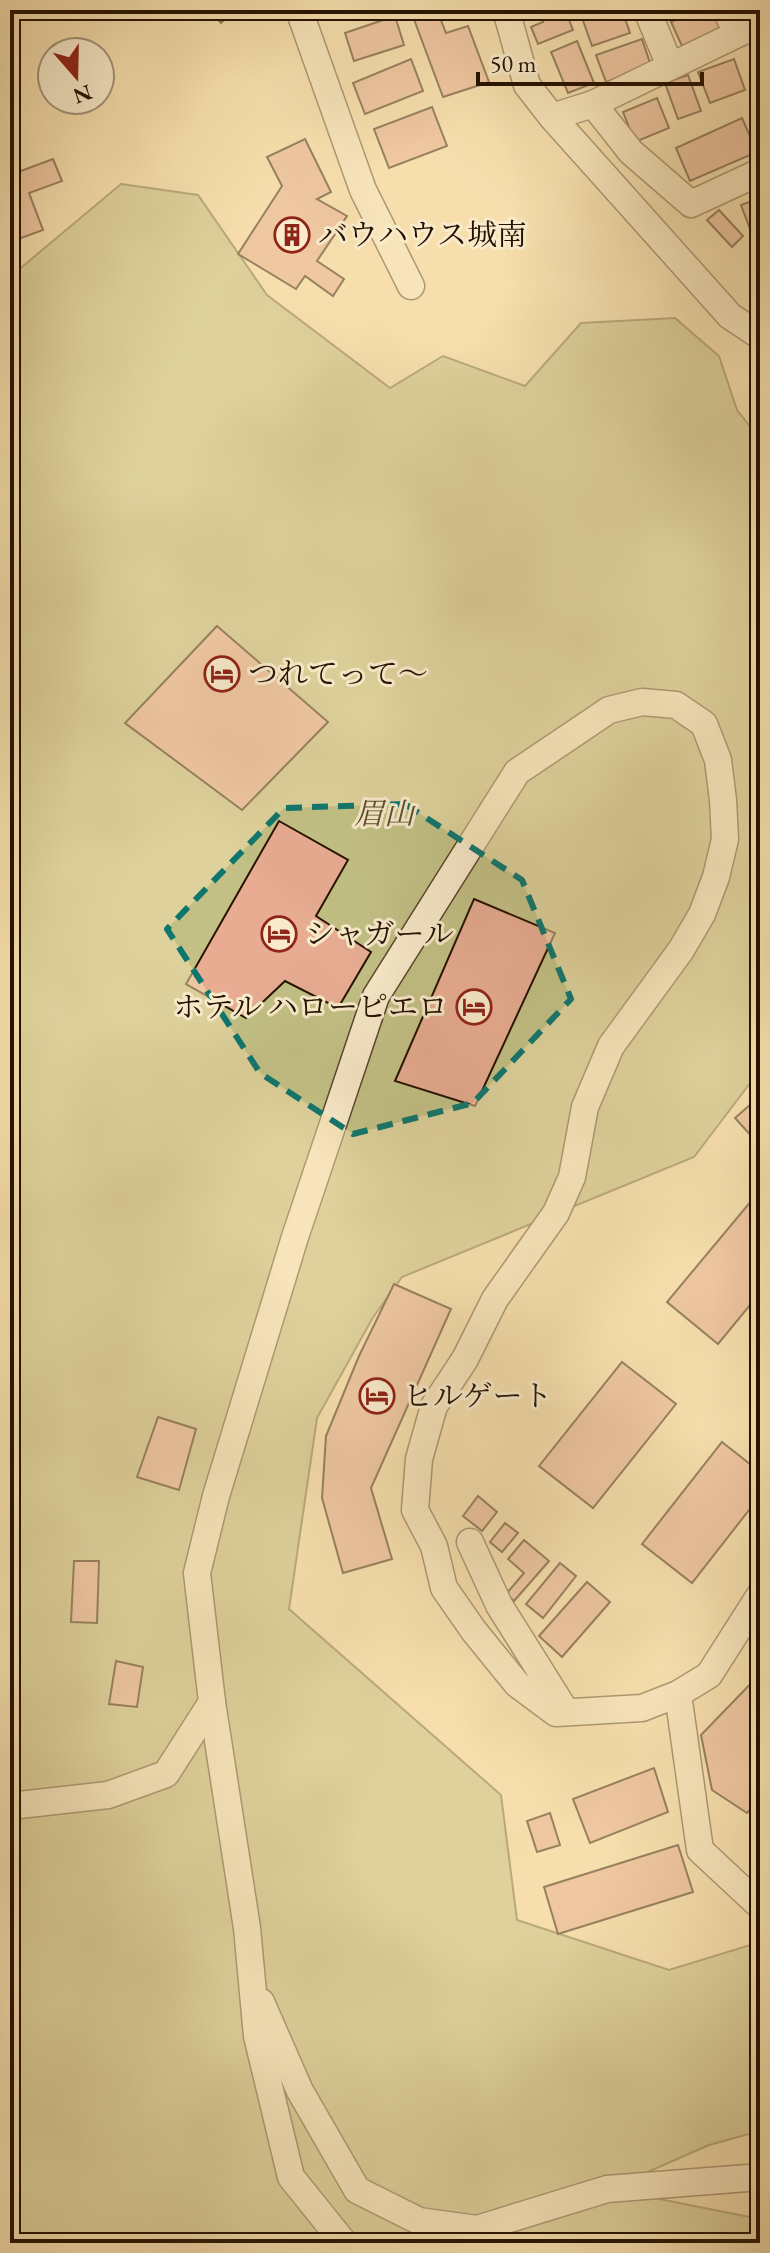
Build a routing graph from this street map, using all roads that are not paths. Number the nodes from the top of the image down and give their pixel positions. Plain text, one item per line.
1 (299, 10) edge
2 (506, 10) edge
3 (647, 10) edge
4 (741, 22) edge
5 (670, 66) junction
6 (593, 104) junction
7 (552, 117) junction
8 (760, 172) edge
9 (411, 286) dead end
10 (760, 336) edge
11 (470, 1542) dead end
12 (760, 1595) edge
13 (678, 1694) junction
14 (212, 1702) junction
15 (566, 1712) junction
16 (10, 1806) edge
17 (760, 1906) edge
18 (252, 1983) junction
19 (760, 2177) edge
20 (344, 2243) edge

1 - 9 street
2 - 7 street
3 - 5 street
4 - 5 street
5 - 6 street
6 - 7 street
6 - 8 street
7 - 10 street
11 - 15 street
12 - 13 street
13 - 15 street
13 - 17 street
14 - 15 street
14 - 16 street
14 - 18 street
18 - 19 street
18 - 20 street

